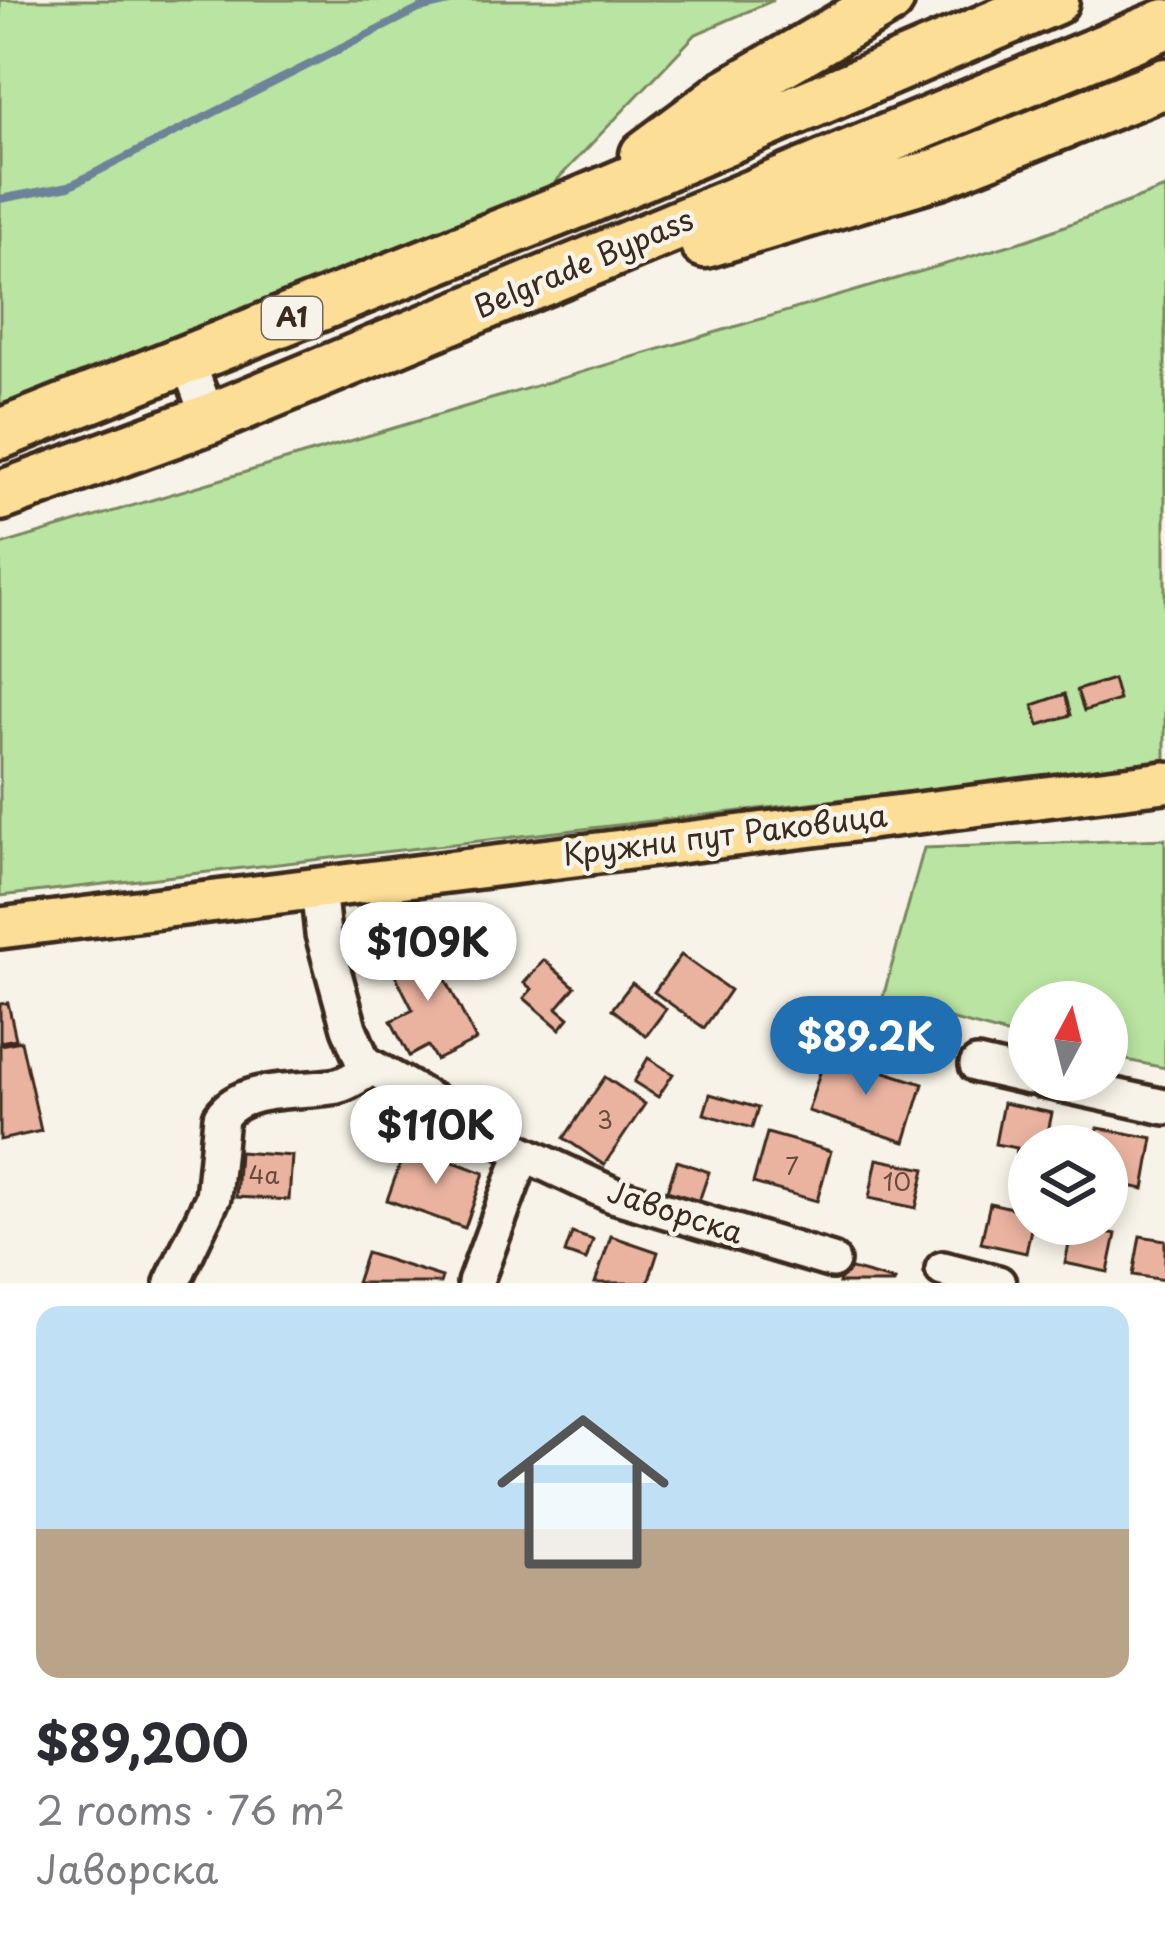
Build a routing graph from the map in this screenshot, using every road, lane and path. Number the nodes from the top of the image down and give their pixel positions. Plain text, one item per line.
1 (889, 0) edge
2 (1054, 0) edge
3 (1165, 24) edge
4 (1165, 83) edge
5 (583, 201) junction
6 (536, 284) junction
7 (187, 360) junction
8 (209, 419) junction
9 (0, 434) edge
10 (0, 496) edge
11 (1165, 782) edge
12 (318, 887) junction
13 (0, 928) edge
14 (977, 1065) dead end
15 (371, 1068) junction
16 (1008, 1072) edge
17 (1128, 1099) edge
18 (1165, 1107) edge
19 (523, 1153) junction
20 (832, 1261) dead end
21 (943, 1269) dead end
22 (172, 1283) edge
23 (475, 1283) edge
24 (998, 1283) edge

1 - 5 highway
2 - 5 highway, Belgrade Bypass / A1
3 - 6 highway, Belgrade Bypass / A1
4 - 6 highway
5 - 7 highway, Belgrade Bypass / A1
6 - 8 highway, Belgrade Bypass / A1
7 - 8 street
7 - 9 highway, Belgrade Bypass / A1
8 - 10 highway, Belgrade Bypass / A1
11 - 12 main road, Кружни пут Раковица
12 - 13 main road, Кружни пут Раковица
12 - 15 street
14 - 16 street
15 - 19 street, Јаворска
15 - 22 street
17 - 18 street
19 - 20 street, Јаворска
19 - 23 street
21 - 24 street

